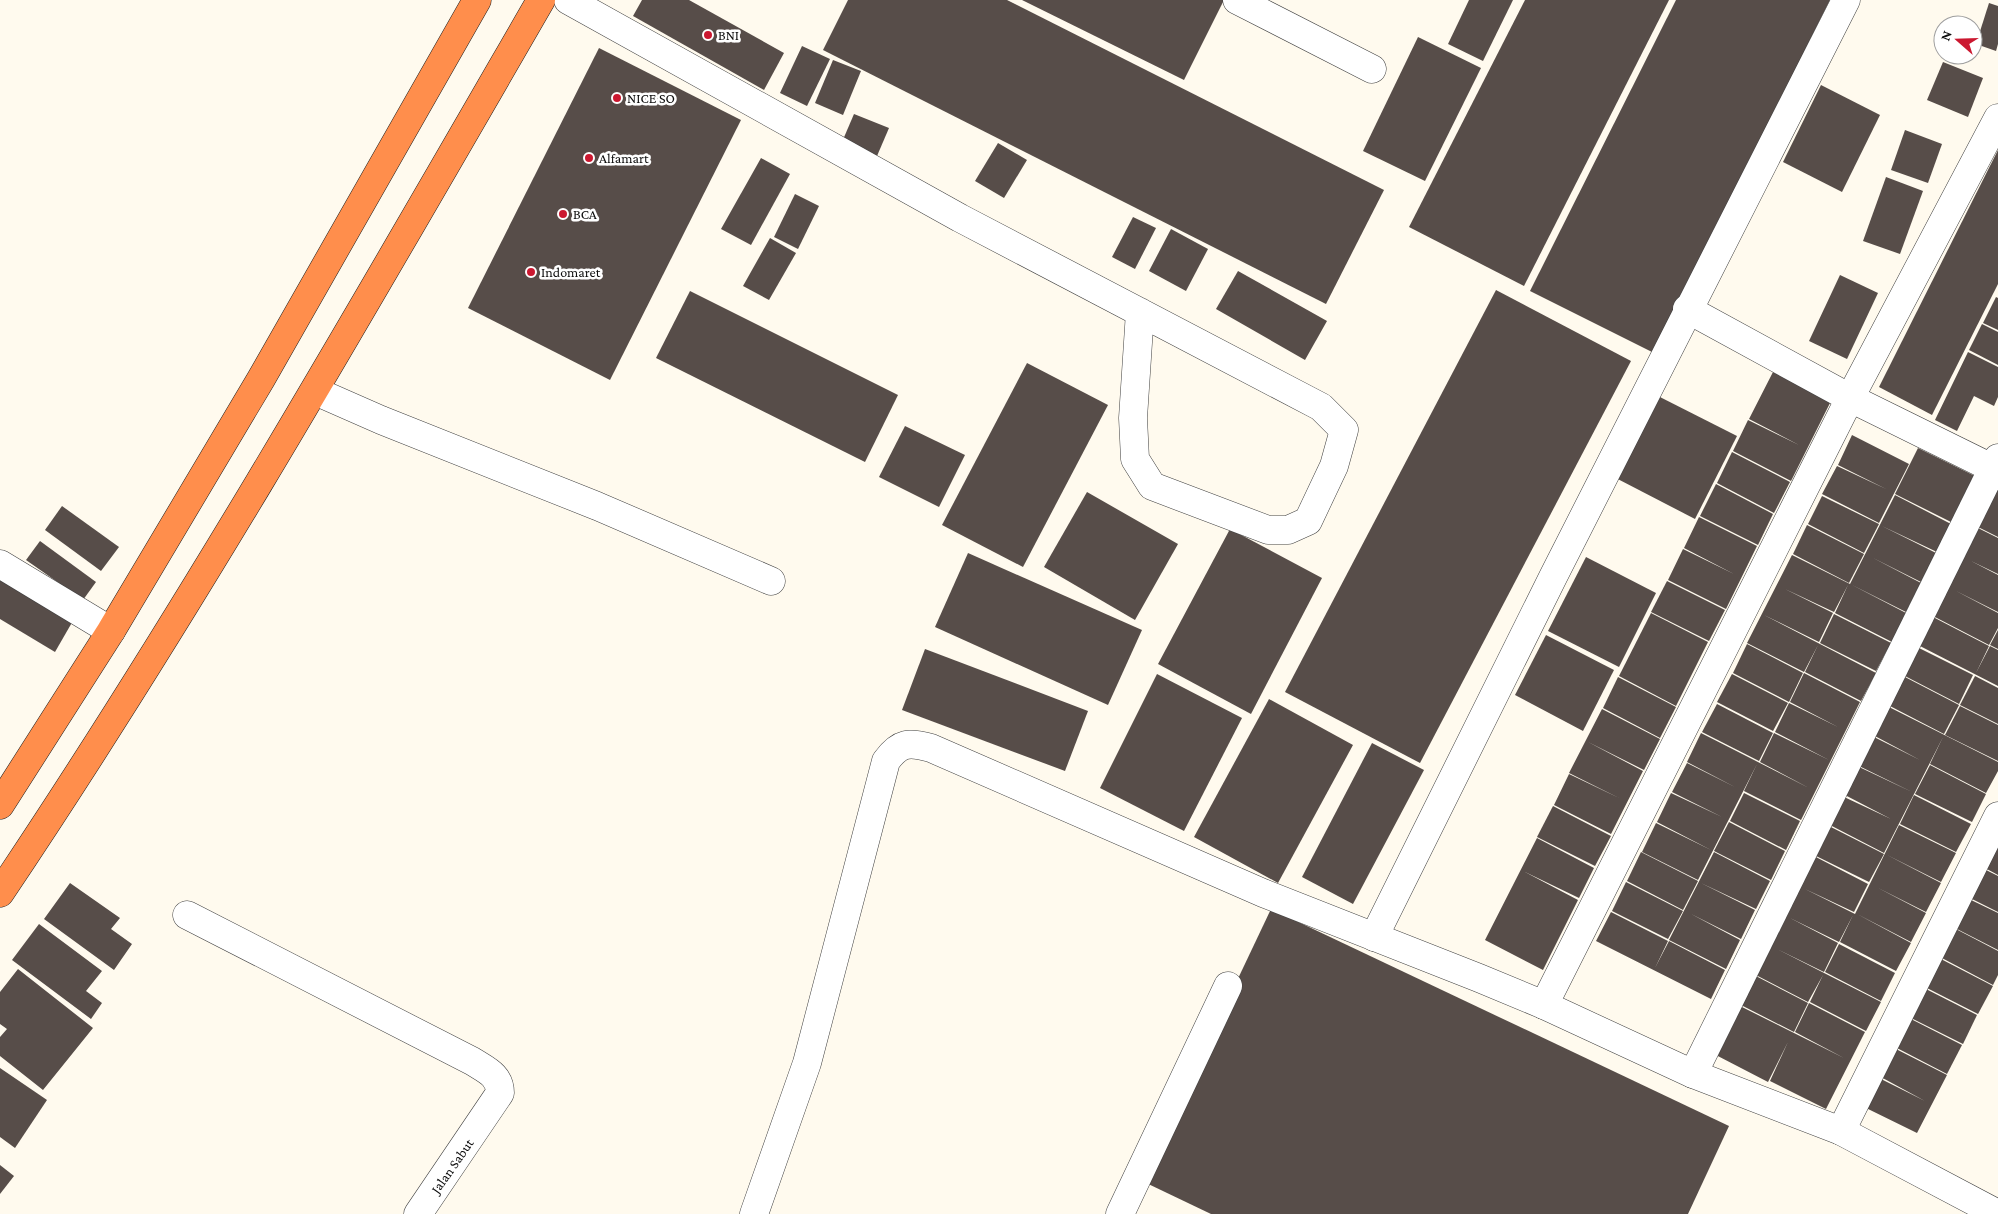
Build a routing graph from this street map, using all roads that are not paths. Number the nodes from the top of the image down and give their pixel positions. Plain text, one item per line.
1 (477, 0) edge
2 (541, 0) edge
3 (568, 0) edge
4 (1237, 0) edge
5 (1846, 0) edge
6 (1372, 69) dead end
7 (1998, 118) edge
8 (1687, 309) junction
9 (1140, 312) junction
10 (315, 391) junction
11 (1850, 398) junction
12 (1996, 466) edge
13 (0, 564) edge
14 (770, 581) dead end
15 (111, 632) junction
16 (0, 805) edge
17 (1998, 816) edge
18 (0, 892) edge
19 (187, 915) dead end
20 (1374, 936) junction
21 (1228, 986) dead end
22 (1544, 1005) junction
23 (1692, 1074) junction
24 (1841, 1130) junction
25 (418, 1214) edge
26 (754, 1214) edge
27 (1120, 1214) edge
28 (1998, 1214) edge

1 - 15 highway
2 - 10 highway
3 - 9 street
4 - 6 street
5 - 8 street
7 - 11 street
8 - 11 street
8 - 20 street
9 - 9 street
10 - 14 street
10 - 18 highway
11 - 12 street
11 - 22 street
12 - 23 street
13 - 15 street
15 - 16 highway
17 - 24 street
19 - 25 street, Jalan Sabut
20 - 22 street
20 - 26 street
21 - 27 street
22 - 23 street
23 - 24 street
24 - 28 street

